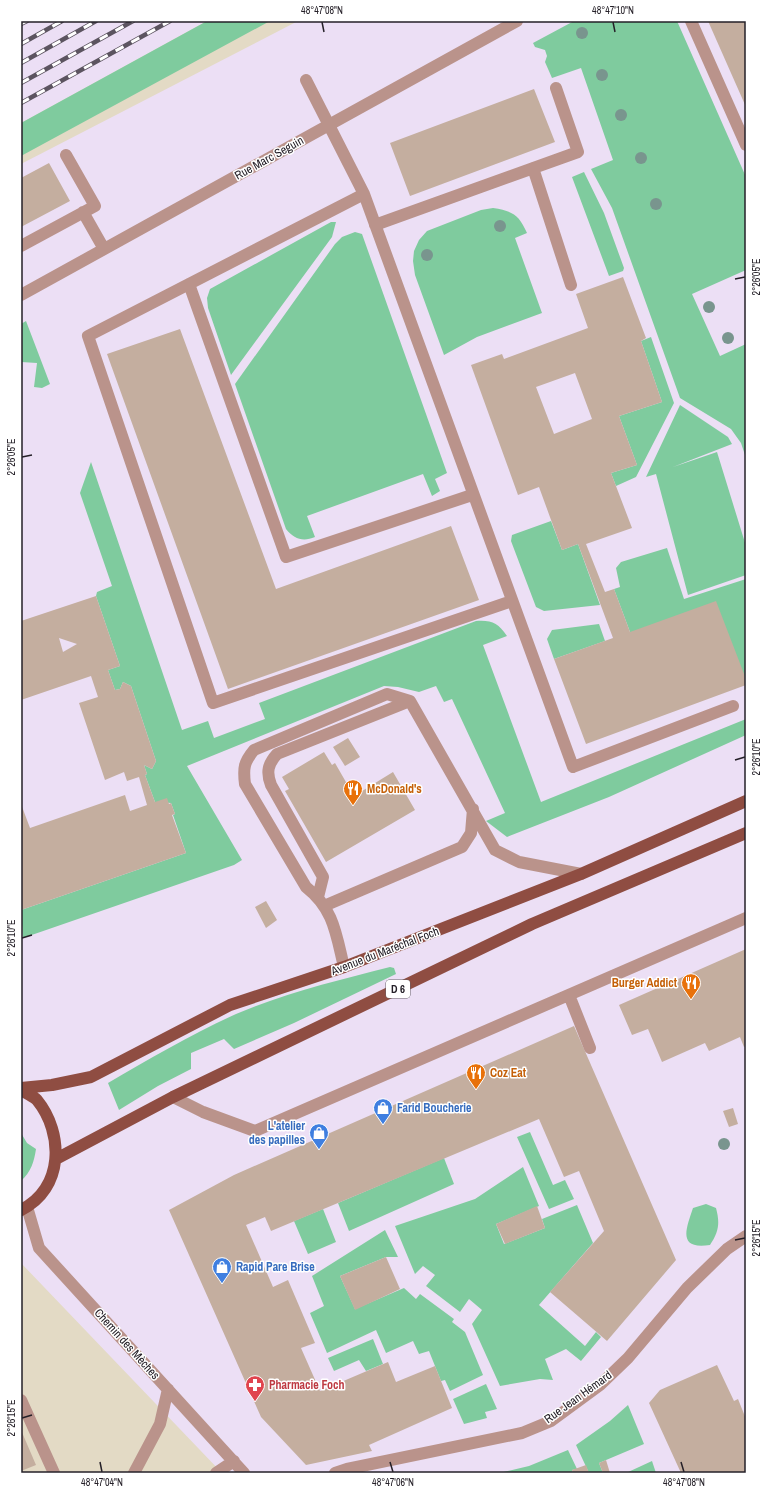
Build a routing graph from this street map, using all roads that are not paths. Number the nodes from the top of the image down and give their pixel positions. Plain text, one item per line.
1 (517, 21) edge
2 (691, 21) edge
3 (306, 80) dead end
4 (556, 88) dead end
5 (329, 124) junction
6 (746, 145) edge
7 (66, 155) dead end
8 (533, 168) junction
9 (364, 194) junction
10 (84, 212) junction
11 (375, 225) junction
12 (21, 246) edge
13 (104, 249) junction
14 (189, 284) junction
15 (571, 285) dead end
16 (21, 295) edge
17 (472, 495) junction
18 (512, 601) junction
19 (410, 701) junction
20 (733, 706) dead end
21 (746, 801) edge
22 (473, 809) junction
23 (746, 833) edge
24 (581, 874) junction
25 (321, 901) junction
26 (746, 918) edge
27 (344, 967) junction
28 (569, 995) junction
29 (590, 1048) dead end
30 (21, 1089) edge
31 (173, 1097) junction
32 (56, 1159) junction
33 (24, 1208) edge
34 (746, 1236) edge
35 (168, 1389) junction
36 (21, 1400) edge
37 (234, 1461) junction
38 (51, 1472) edge
39 (134, 1473) edge
40 (216, 1473) edge
41 (244, 1473) edge
42 (335, 1473) edge

1 - 5 street, Rue Marc Seguin
2 - 6 street
3 - 5 street
4 - 8 street
5 - 9 street
5 - 13 street, Rue Marc Seguin
7 - 10 street
8 - 11 street
8 - 15 street
9 - 11 street
9 - 14 street
10 - 12 street
10 - 13 street
11 - 17 street
13 - 16 street, Rue Marc Seguin
14 - 17 street
14 - 18 street
17 - 18 street
18 - 20 street
19 - 22 street
19 - 25 street
19 - 25 street
21 - 24 main road, Avenue du Maréchal Foch
22 - 24 street
22 - 25 street
23 - 31 main road, D 6
24 - 27 main road, Avenue du Maréchal Foch
25 - 27 street
26 - 28 street
27 - 30 main road, Avenue du Maréchal Foch
28 - 29 street
28 - 31 street
30 - 32 main road
31 - 32 main road, D 6
32 - 33 main road
33 - 35 street, Chemin des Mèches
34 - 42 street, Rue Jean Hémard
35 - 37 street, Chemin des Mèches
35 - 39 street
36 - 38 street
37 - 40 street
37 - 41 street, Chemin des Mèches

